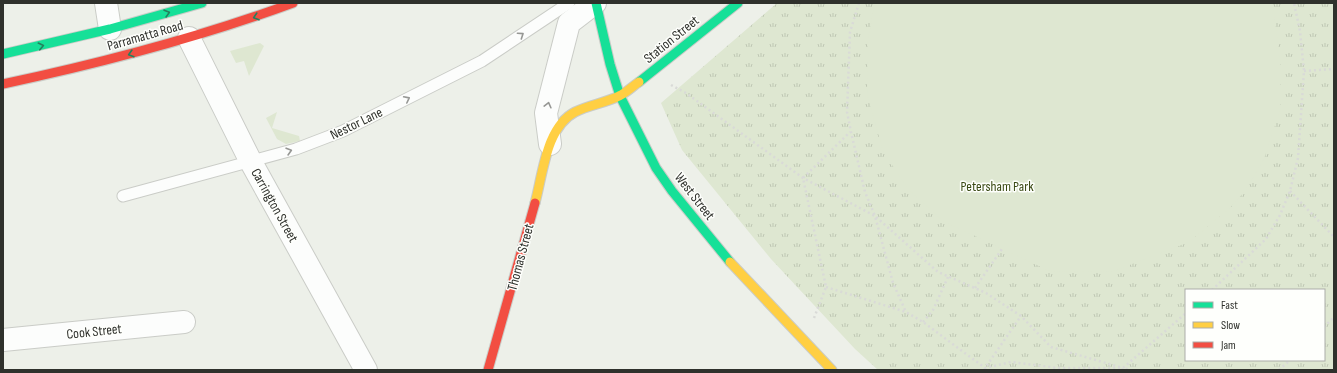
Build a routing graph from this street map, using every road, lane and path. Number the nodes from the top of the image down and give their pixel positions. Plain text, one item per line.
1 (106, 3) edge
2 (202, 3) edge
3 (292, 3) edge
4 (569, 3) edge
5 (595, 3) edge
6 (738, 3) edge
7 (859, 3) edge
8 (1294, 3) edge
9 (110, 29) junction
10 (189, 38) junction
11 (3, 54) edge
12 (1334, 69) edge
13 (1304, 71) junction
14 (652, 72) junction
15 (3, 84) edge
16 (620, 96) junction
17 (851, 132) junction
18 (550, 144) junction
19 (251, 162) junction
20 (803, 178) junction
21 (1290, 191) junction
22 (123, 196) dead end
23 (875, 216) junction
24 (1334, 237) edge
25 (1002, 249) dead end
26 (948, 277) junction
27 (826, 288) junction
28 (975, 288) junction
29 (1213, 289) edge
30 (906, 312) junction
31 (1185, 314) edge
32 (1021, 316) junction
33 (1334, 317) edge
34 (184, 322) dead end
35 (923, 322) junction
36 (1325, 326) edge
37 (3, 340) edge
38 (804, 341) junction
39 (1289, 361) edge
40 (985, 369) edge
41 (1123, 369) edge
42 (366, 370) edge
43 (488, 370) edge
44 (832, 370) edge
45 (1130, 370) edge
46 (1279, 370) edge

1 - 9 street
9 -> 2 main road, Parramatta Road
3 -> 10 main road, Parramatta Road
19 -> 4 lane, Nestor Lane
5 - 16 main road, West Street
18 -> 5 street, Thomas Street
6 - 14 main road, Station Street
7 - 17 path
8 - 13 path
11 -> 9 main road, Parramatta Road
10 -> 15 main road, Parramatta Road
10 - 19 street, Carrington Street
12 - 13 path
13 - 21 path
14 - 16 main road, Station Street
14 - 20 path
16 - 18 main road, Thomas Street
16 - 38 main road, West Street
17 - 20 path
17 - 23 path
18 - 43 main road, Thomas Street
19 - 22 lane, Nestor Lane
19 - 42 street, Carrington Street
20 - 23 path
20 - 27 path
21 - 24 path
21 - 29 path
23 - 26 path
23 - 30 path
25 - 28 path
26 - 28 path
26 - 35 path
27 - 30 path
27 - 38 path
28 - 32 path
30 - 35 path
31 - 41 path
32 - 40 path
32 - 41 path
33 - 36 path
34 - 37 street, Cook Street
35 - 40 path
38 - 44 main road, West Street
39 - 46 path
40 - 41 path
41 - 45 path

